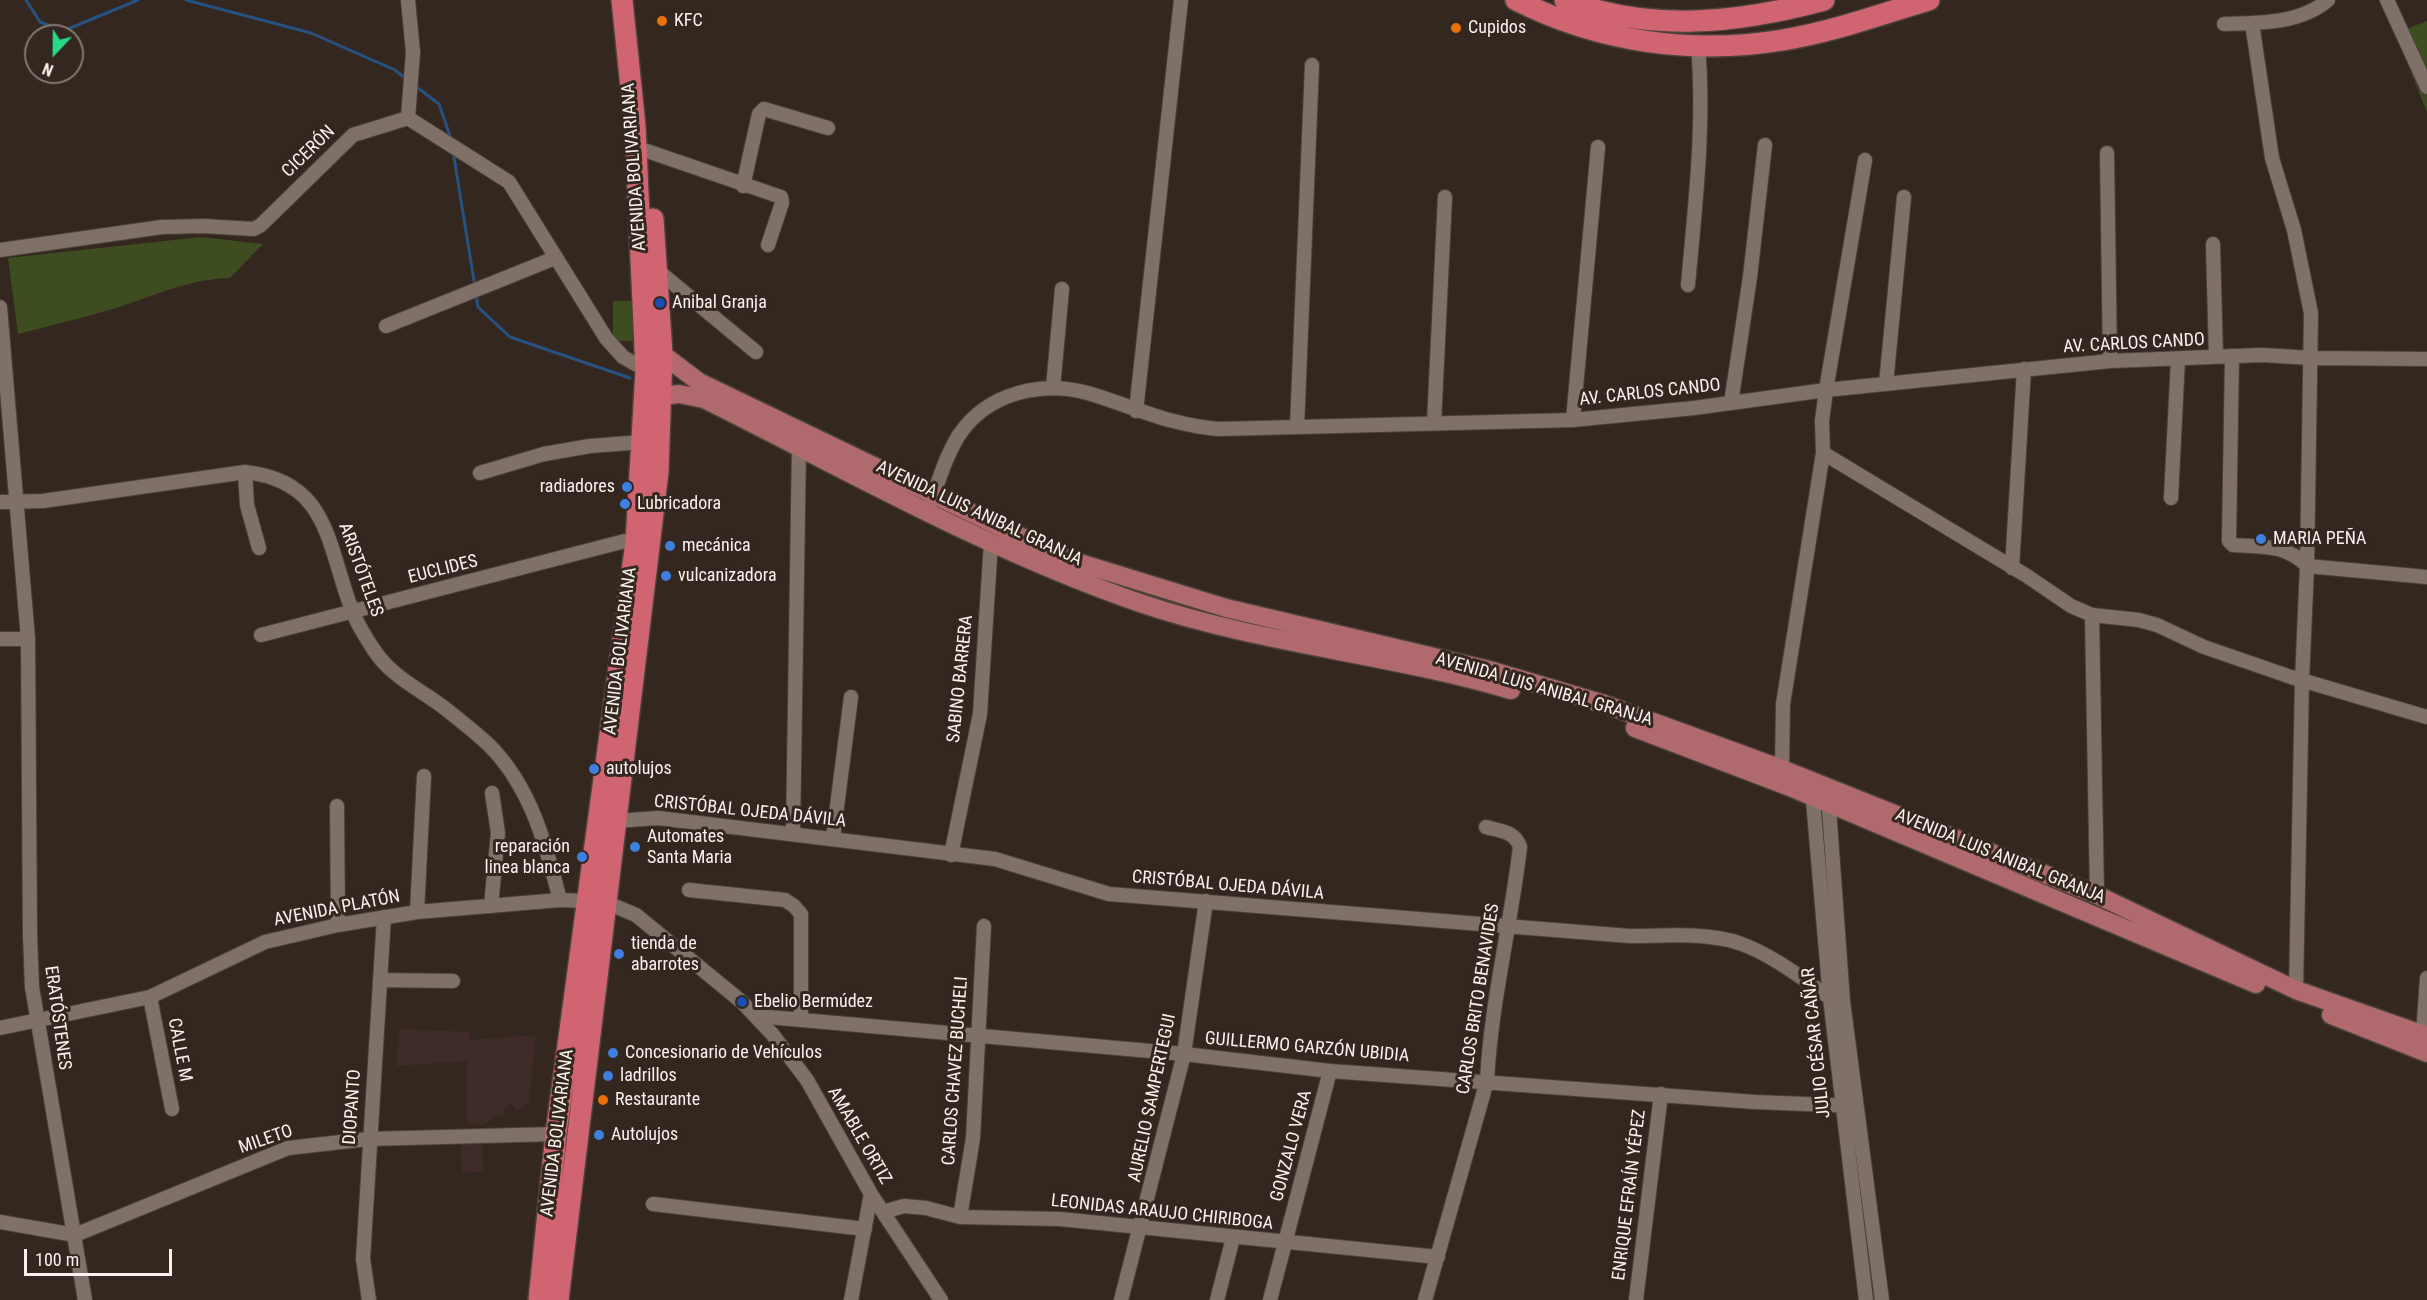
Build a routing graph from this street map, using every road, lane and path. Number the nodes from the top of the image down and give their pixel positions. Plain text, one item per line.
1 (408, 0) edge
2 (622, 0) edge
3 (634, 0) edge
4 (1181, 0) edge
5 (1516, 0) edge
6 (1565, 0) edge
7 (1824, 0) edge
8 (1929, 0) edge
9 (2328, 0) edge
10 (2387, 0) edge
11 (2252, 23) junction
12 (2224, 24) dead end
13 (1698, 45) junction
14 (1312, 65) dead end
15 (2427, 87) edge
16 (408, 118) junction
17 (828, 128) dead end
18 (1765, 145) dead end
19 (1598, 147) dead end
20 (647, 152) junction
21 (2107, 153) dead end
22 (1865, 160) dead end
23 (743, 186) junction
24 (1445, 197) dead end
25 (1904, 197) dead end
26 (2213, 244) dead end
27 (768, 245) dead end
28 (0, 250) edge
29 (555, 258) junction
30 (657, 270) junction
31 (1688, 285) dead end
32 (1062, 289) dead end
33 (0, 307) edge
34 (386, 327) dead end
35 (2, 343) edge
36 (756, 352) dead end
37 (662, 354) junction
38 (2232, 356) junction
39 (2216, 357) junction
40 (2312, 358) junction
41 (2178, 359) junction
42 (2427, 359) edge
43 (2110, 361) junction
44 (646, 369) junction
45 (2024, 369) junction
46 (1886, 384) junction
47 (1053, 388) junction
48 (1826, 390) junction
49 (662, 396) junction
50 (1731, 403) junction
51 (1136, 411) junction
52 (1573, 420) junction
53 (1434, 423) junction
54 (1297, 427) junction
55 (643, 442) junction
56 (799, 446) junction
57 (1823, 453) junction
58 (245, 472) junction
59 (480, 473) dead end
60 (2171, 498) dead end
61 (0, 502) edge
62 (931, 502) junction
63 (17, 503) junction
64 (636, 542) junction
65 (991, 542) junction
66 (259, 548) dead end
67 (2307, 566) junction
68 (2012, 568) junction
69 (2427, 577) edge
70 (352, 612) junction
71 (2092, 615) junction
72 (261, 635) dead end
73 (0, 639) edge
74 (28, 639) junction
75 (2302, 681) junction
76 (851, 697) dead end
77 (2427, 717) edge
78 (1782, 769) junction
79 (424, 776) dead end
80 (1820, 792) junction
81 (492, 793) dead end
82 (337, 806) dead end
83 (615, 821) junction
84 (1486, 827) dead end
85 (793, 833) junction
86 (833, 838) junction
87 (951, 855) junction
88 (688, 890) dead end
89 (2097, 896) junction
90 (560, 900) junction
91 (1206, 901) junction
92 (597, 902) junction
93 (491, 906) junction
94 (417, 912) junction
95 (384, 917) junction
96 (338, 925) junction
97 (984, 926) dead end
98 (1509, 927) junction
99 (2427, 978) edge
100 (380, 980) junction
101 (453, 981) dead end
102 (2296, 990) junction
103 (150, 998) junction
104 (1830, 998) junction
105 (757, 1016) junction
106 (801, 1019) junction
107 (37, 1021) junction
108 (0, 1028) edge
109 (978, 1035) junction
110 (2426, 1041) edge
111 (1184, 1054) junction
112 (1330, 1071) junction
113 (1487, 1081) junction
114 (1660, 1094) junction
115 (1848, 1106) junction
116 (172, 1109) dead end
117 (556, 1134) junction
118 (368, 1139) junction
119 (871, 1194) junction
120 (653, 1204) dead end
121 (884, 1212) junction
122 (960, 1217) junction
123 (0, 1222) edge
124 (1142, 1228) junction
125 (865, 1229) junction
126 (75, 1235) junction
127 (1233, 1238) junction
128 (1285, 1244) junction
129 (1437, 1257) junction
130 (86, 1300) edge
131 (369, 1300) edge
132 (539, 1300) edge
133 (558, 1300) edge
134 (851, 1300) edge
135 (941, 1300) edge
136 (1121, 1300) edge
137 (1216, 1300) edge
138 (1270, 1300) edge
139 (1425, 1300) edge
140 (1636, 1300) edge
141 (1866, 1300) edge
142 (1882, 1300) edge

1 - 16 street
2 - 44 highway, AVENIDA BOLIVARIANA
3 - 20 highway, AVENIDA BOLIVARIANA
4 - 51 street
5 - 13 highway
6 - 7 highway
8 - 13 highway
9 - 11 street
10 - 15 street
11 - 12 street
11 - 40 street
13 - 31 street
14 - 54 street
16 - 28 street, CICERÓN
16 - 29 street
17 - 23 street
18 - 50 street
19 - 52 street
20 - 23 street
20 - 30 highway, AVENIDA BOLIVARIANA
21 - 43 street
22 - 48 street
23 - 27 street
24 - 53 street
25 - 46 street
26 - 39 street
29 - 34 street
29 - 44 street
30 - 36 street
30 - 37 highway, AVENIDA BOLIVARIANA
32 - 47 street
33 - 35 street, ERATÓSTENES
35 - 63 street, ERATÓSTENES
37 - 49 highway, AVENIDA BOLIVARIANA
37 - 62 main road, AVENIDA LUIS ANIBAL GRANJA
38 - 39 street, AV. CARLOS CANDO
38 - 40 street, AV. CARLOS CANDO
38 - 67 street
39 - 41 street, AV. CARLOS CANDO
40 - 42 street, AV. CARLOS CANDO
40 - 67 street
41 - 43 street, AV. CARLOS CANDO
41 - 60 street
43 - 45 street, AV. CARLOS CANDO
44 - 55 highway, AVENIDA BOLIVARIANA
45 - 46 street, AV. CARLOS CANDO
45 - 68 street
46 - 48 street, AV. CARLOS CANDO
47 - 51 street, AV. CARLOS CANDO
47 - 62 street, AV. CARLOS CANDO
48 - 50 street, AV. CARLOS CANDO
48 - 57 street
49 - 56 main road, AVENIDA LUIS ANIBAL GRANJA
49 - 83 highway, AVENIDA BOLIVARIANA
50 - 52 street, AV. CARLOS CANDO
51 - 54 street, AV. CARLOS CANDO
52 - 53 street, AV. CARLOS CANDO
53 - 54 street, AV. CARLOS CANDO
55 - 59 street
55 - 64 highway, AVENIDA BOLIVARIANA
56 - 62 main road, AVENIDA LUIS ANIBAL GRANJA
56 - 85 street
57 - 68 street
57 - 78 street
58 - 63 street, ARISTÓTELES
58 - 66 street
58 - 70 street, ARISTÓTELES
61 - 63 street, ARISTÓTELES
62 - 65 main road, AVENIDA LUIS ANIBAL GRANJA
62 - 78 main road, AVENIDA LUIS ANIBAL GRANJA
63 - 74 street, ERATÓSTENES
64 - 70 street, EUCLIDES
64 - 92 highway, AVENIDA BOLIVARIANA
65 - 80 main road, AVENIDA LUIS ANIBAL GRANJA
65 - 87 street, SABINO BARRERA
67 - 69 street
67 - 75 street
68 - 71 street
70 - 72 street, EUCLIDES
70 - 90 street, ARISTÓTELES
71 - 75 street
71 - 89 street
73 - 74 street
74 - 107 street, ERATÓSTENES
75 - 77 street
75 - 102 street
76 - 86 street
78 - 80 main road, AVENIDA LUIS ANIBAL GRANJA
79 - 94 street
80 - 89 main road, AVENIDA LUIS ANIBAL GRANJA
80 - 104 street, JULIO CÉSAR CAÑAR
80 - 110 main road, AVENIDA LUIS ANIBAL GRANJA
80 - 115 street, JULIO CÉSAR CAÑAR
81 - 93 street
82 - 96 street
83 - 85 street, CRISTÓBAL OJEDA DÁVILA
83 - 92 highway, AVENIDA BOLIVARIANA
84 - 98 street, CARLOS BRITO BENAVIDES
85 - 86 street, CRISTÓBAL OJEDA DÁVILA
86 - 87 street, CRISTÓBAL OJEDA DÁVILA
87 - 91 street, CRISTÓBAL OJEDA DÁVILA
88 - 106 street
89 - 102 main road, AVENIDA LUIS ANIBAL GRANJA
90 - 92 street, AVENIDA PLATÓN
90 - 93 street, AVENIDA PLATÓN
91 - 98 street, CRISTÓBAL OJEDA DÁVILA
91 - 111 street, AURELIO SAMPERTEGUI
92 - 105 street, AMABLE ORTIZ
92 - 117 highway, AVENIDA BOLIVARIANA
92 - 133 highway, AVENIDA BOLIVARIANA
93 - 94 street, AVENIDA PLATÓN
94 - 95 street, AVENIDA PLATÓN
95 - 96 street, AVENIDA PLATÓN
95 - 100 street, DIOPANTO
96 - 103 street, AVENIDA PLATÓN
97 - 109 street, CARLOS CHAVEZ BUCHELI
98 - 104 street, CRISTÓBAL OJEDA DÁVILA
98 - 113 street, CARLOS BRITO BENAVIDES
99 - 110 street
100 - 101 street
100 - 118 street, DIOPANTO
102 - 110 main road, AVENIDA LUIS ANIBAL GRANJA
103 - 107 street, AVENIDA PLATÓN
103 - 116 street, CALLE M
104 - 115 street, JULIO CÉSAR CAÑAR
105 - 106 street, GUILLERMO GARZÓN UBIDIA
105 - 119 street, AMABLE ORTIZ
106 - 109 street, GUILLERMO GARZÓN UBIDIA
107 - 108 street, AVENIDA PLATÓN
107 - 126 street, ERATÓSTENES
109 - 111 street, GUILLERMO GARZÓN UBIDIA
109 - 122 street, CARLOS CHAVEZ BUCHELI
111 - 112 street, GUILLERMO GARZÓN UBIDIA
111 - 124 street, AURELIO SAMPERTEGUI
112 - 113 street, GUILLERMO GARZÓN UBIDIA
112 - 128 street, GONZALO VERA
113 - 114 street, GUILLERMO GARZÓN UBIDIA
113 - 129 street, CARLOS BRITO BENAVIDES
114 - 115 street, GUILLERMO GARZÓN UBIDIA
114 - 140 street, ENRIQUE EFRAÍN YÉPEZ
115 - 141 street, JULIO CÉSAR CAÑAR
115 - 142 street, JULIO CÉSAR CAÑAR
117 - 118 street, MILETO
117 - 132 highway, AVENIDA BOLIVARIANA
118 - 126 street, MILETO
118 - 131 street, DIOPANTO
119 - 121 street, AMABLE ORTIZ
119 - 125 street
120 - 125 street
121 - 122 street, LEONIDAS ARAUJO CHIRIBOGA
121 - 135 street, AMABLE ORTIZ
122 - 124 street, LEONIDAS ARAUJO CHIRIBOGA
123 - 126 street
124 - 127 street, LEONIDAS ARAUJO CHIRIBOGA
124 - 136 street, AURELIO SAMPERTEGUI
125 - 134 street
126 - 130 street, ERATÓSTENES
127 - 128 street, LEONIDAS ARAUJO CHIRIBOGA
127 - 137 street
128 - 129 street, LEONIDAS ARAUJO CHIRIBOGA
128 - 138 street, GONZALO VERA
129 - 139 street, CARLOS BRITO BENAVIDES

